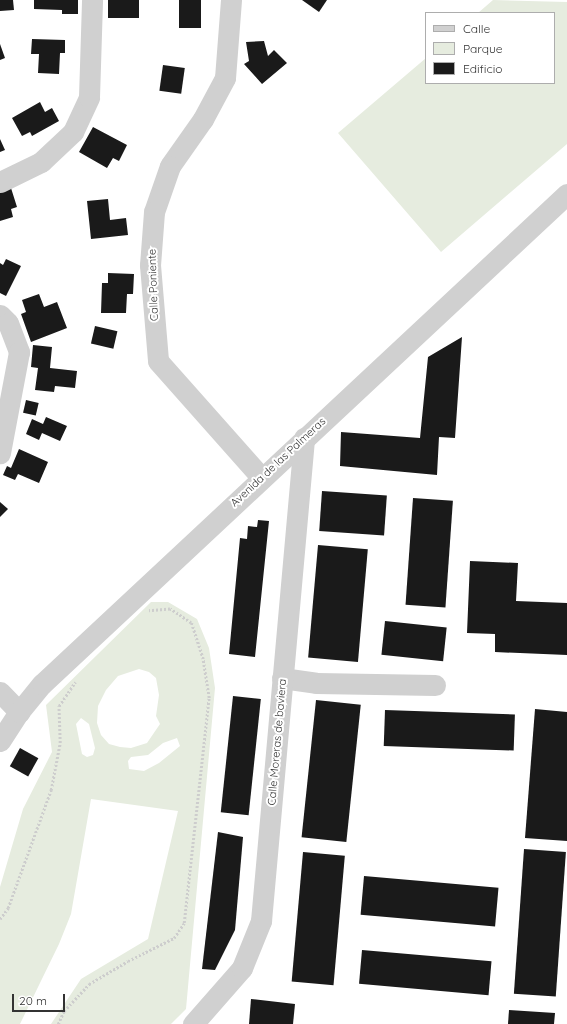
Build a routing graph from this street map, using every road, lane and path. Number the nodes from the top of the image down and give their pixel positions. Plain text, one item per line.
1 (92, 0) edge
2 (231, 0) edge
3 (0, 182) edge
4 (567, 194) edge
5 (0, 316) edge
6 (304, 438) junction
7 (0, 453) edge
8 (261, 477) junction
9 (143, 616) dead end
10 (282, 678) junction
11 (76, 681) dead end
12 (435, 685) dead end
13 (0, 692) edge
14 (19, 712) junction
15 (0, 741) edge
16 (0, 919) edge
17 (58, 1024) edge
18 (193, 1024) edge

1 - 3 street
2 - 8 street, Calle Poniente
4 - 6 street, Avenida de las Palmeras
5 - 7 street
6 - 8 street, Avenida de las Palmeras
6 - 10 street, Calle Moreras de baviera
8 - 14 street, Avenida de las Palmeras
9 - 17 path
10 - 12 street
10 - 18 street, Calle Moreras de baviera
11 - 16 path
13 - 14 street
14 - 15 street, Avenida de las Palmeras

